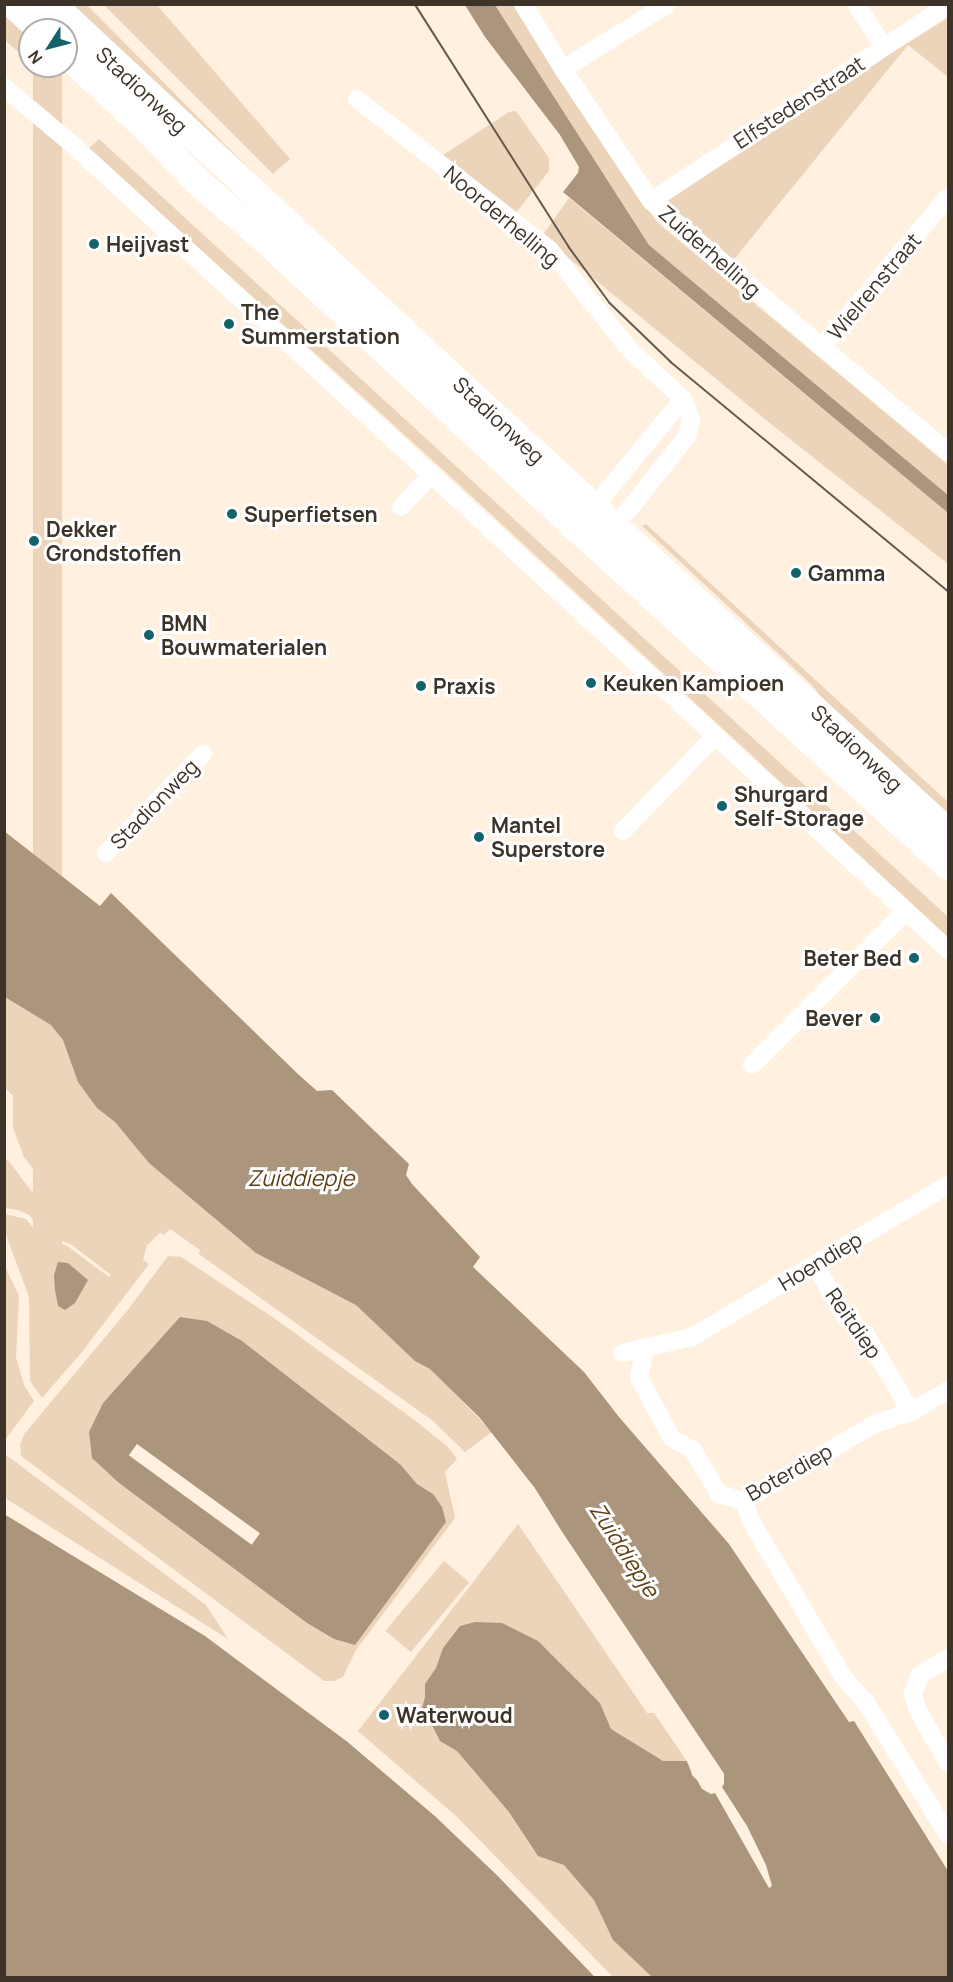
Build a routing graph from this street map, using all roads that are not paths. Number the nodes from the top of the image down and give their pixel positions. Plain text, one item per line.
1 (13, 4) edge
2 (51, 4) edge
3 (524, 4) edge
4 (668, 4) edge
5 (856, 4) edge
6 (948, 5) edge
7 (28, 18) edge
8 (884, 47) junction
9 (78, 65) edge
10 (563, 69) junction
11 (4, 87) edge
12 (357, 99) dead end
13 (948, 196) edge
14 (651, 201) junction
15 (822, 347) junction
16 (684, 399) junction
17 (945, 442) edge
18 (432, 474) junction
19 (401, 507) dead end
20 (604, 516) junction
21 (585, 536) junction
22 (715, 735) junction
23 (203, 754) dead end
24 (623, 831) dead end
25 (948, 832) edge
26 (106, 853) dead end
27 (948, 866) edge
28 (906, 911) junction
29 (948, 950) edge
30 (752, 1065) dead end
31 (948, 1185) edge
32 (815, 1264) junction
33 (645, 1349) junction
34 (622, 1353) dead end
35 (948, 1390) edge
36 (911, 1412) junction
37 (744, 1502) junction
38 (948, 1658) edge
39 (948, 1763) edge
40 (948, 1835) edge

1 - 7 main road
2 - 20 main road, Stadionweg
3 - 10 street, Zuiderhelling
4 - 10 street
5 - 8 street
6 - 8 street, Elfstedenstraat
8 - 14 street, Elfstedenstraat
9 - 21 main road, Stadionweg
10 - 14 street, Zuiderhelling
11 - 18 street
12 - 16 street, Noorderhelling
13 - 15 street, Wielrenstraat
14 - 15 street, Zuiderhelling
15 - 17 street, Zuiderhelling
16 - 20 street
16 - 20 street
18 - 19 street
18 - 22 street
20 - 21 street
20 - 21 street
20 - 25 main road, Stadionweg
21 - 27 main road, Stadionweg
22 - 24 street
22 - 28 street
23 - 26 street, Stadionweg
28 - 29 street
28 - 30 street
31 - 32 street, Hoendiep
32 - 33 street, Hoendiep
32 - 36 street, Reitdiep
33 - 34 street, Hoendiep
33 - 37 street, Boterdiep
35 - 36 street, Boterdiep
36 - 37 street, Boterdiep
37 - 40 street
38 - 39 street

